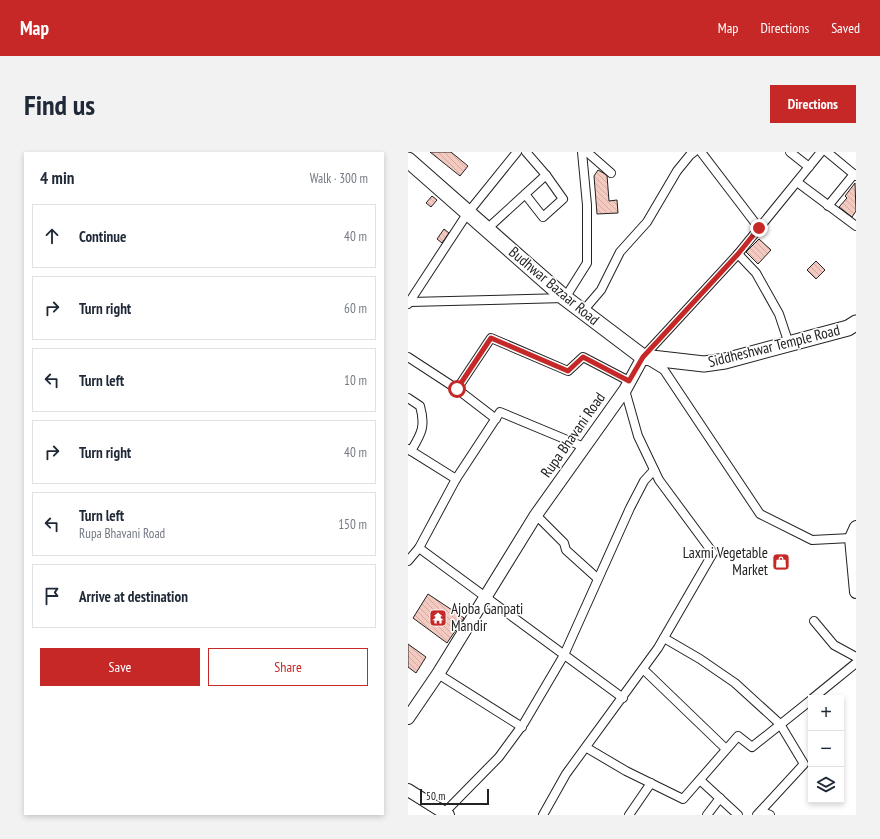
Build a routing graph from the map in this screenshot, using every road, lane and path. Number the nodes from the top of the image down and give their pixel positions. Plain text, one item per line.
1 (518, 152) edge
2 (526, 152) edge
3 (582, 152) edge
4 (588, 152) edge
5 (700, 152) edge
6 (790, 152) edge
7 (821, 152) edge
8 (827, 152) edge
9 (690, 153) edge
10 (597, 155) edge
11 (408, 160) edge
12 (809, 167) junction
13 (611, 173) dead end
14 (546, 175) junction
15 (855, 175) edge
16 (797, 182) junction
17 (525, 194) junction
18 (828, 206) junction
19 (467, 214) junction
20 (856, 226) edge
21 (759, 228) junction
22 (487, 229) junction
23 (738, 254) junction
24 (565, 298) junction
25 (409, 303) edge
26 (582, 311) junction
27 (856, 323) edge
28 (790, 344) junction
29 (408, 357) edge
30 (643, 357) junction
31 (627, 385) junction
32 (457, 389) junction
33 (408, 398) edge
34 (496, 419) junction
35 (584, 447) junction
36 (409, 450) edge
37 (654, 470) junction
38 (456, 479) junction
39 (536, 515) junction
40 (854, 532) edge
41 (419, 548) junction
42 (408, 561) edge
43 (598, 578) junction
44 (856, 592) edge
45 (486, 598) junction
46 (814, 620) dead end
47 (664, 638) junction
48 (564, 655) junction
49 (856, 656) edge
50 (856, 663) edge
51 (643, 669) junction
52 (438, 674) junction
53 (817, 695) edge
54 (623, 698) junction
55 (808, 702) edge
56 (408, 718) edge
57 (780, 724) junction
58 (522, 727) junction
59 (587, 748) junction
60 (726, 749) junction
61 (700, 780) junction
62 (651, 783) junction
63 (408, 790) edge
64 (720, 798) junction
65 (759, 813) edge
66 (445, 814) edge
67 (543, 815) edge
68 (629, 815) edge
69 (706, 815) edge
70 (738, 815) edge
71 (770, 815) edge

1 - 19 street
2 - 14 street
3 - 24 street
4 - 10 street
5 - 21 street
6 - 12 street
7 - 12 street, Rupa Bhavani Road
8 - 15 street
9 - 26 street
10 - 13 street
11 - 19 highway, Budhwar Bazaar Road
12 - 16 street, Rupa Bhavani Road
14 - 17 street
14 - 17 street
15 - 18 street
16 - 18 street
16 - 21 street, Rupa Bhavani Road
17 - 22 street
18 - 20 street
19 - 22 highway, Budhwar Bazaar Road
19 - 25 street
21 - 23 street, Rupa Bhavani Road
22 - 24 highway, Budhwar Bazaar Road
23 - 28 street
23 - 30 street, Rupa Bhavani Road
24 - 25 street
24 - 26 highway, Budhwar Bazaar Road
26 - 30 highway, Budhwar Bazaar Road
27 - 28 highway, Siddheshwar Temple Road
28 - 30 highway, Siddheshwar Temple Road
29 - 32 street
30 - 31 street, Rupa Bhavani Road
30 - 40 street
31 - 32 street
31 - 35 street, Rupa Bhavani Road
31 - 37 street
32 - 34 street
33 - 36 street
34 - 35 street
34 - 38 street
35 - 39 street, Rupa Bhavani Road
36 - 38 street
37 - 43 street
37 - 47 street
38 - 41 street
39 - 43 street
39 - 45 street, Rupa Bhavani Road
40 - 44 street
41 - 42 street
41 - 45 street
43 - 48 street
45 - 48 street
45 - 52 street, Rupa Bhavani Road
46 - 49 street
47 - 51 street
47 - 57 street
48 - 54 street
48 - 58 street
50 - 53 street
51 - 54 street
51 - 60 street
52 - 56 street, Rupa Bhavani Road
52 - 58 street
54 - 59 street
55 - 57 street
57 - 60 street
57 - 65 street
58 - 66 street
59 - 62 street
59 - 67 street
60 - 61 street
61 - 62 street
61 - 64 street
62 - 68 street
63 - 66 street
64 - 69 street
64 - 70 street
65 - 71 street

